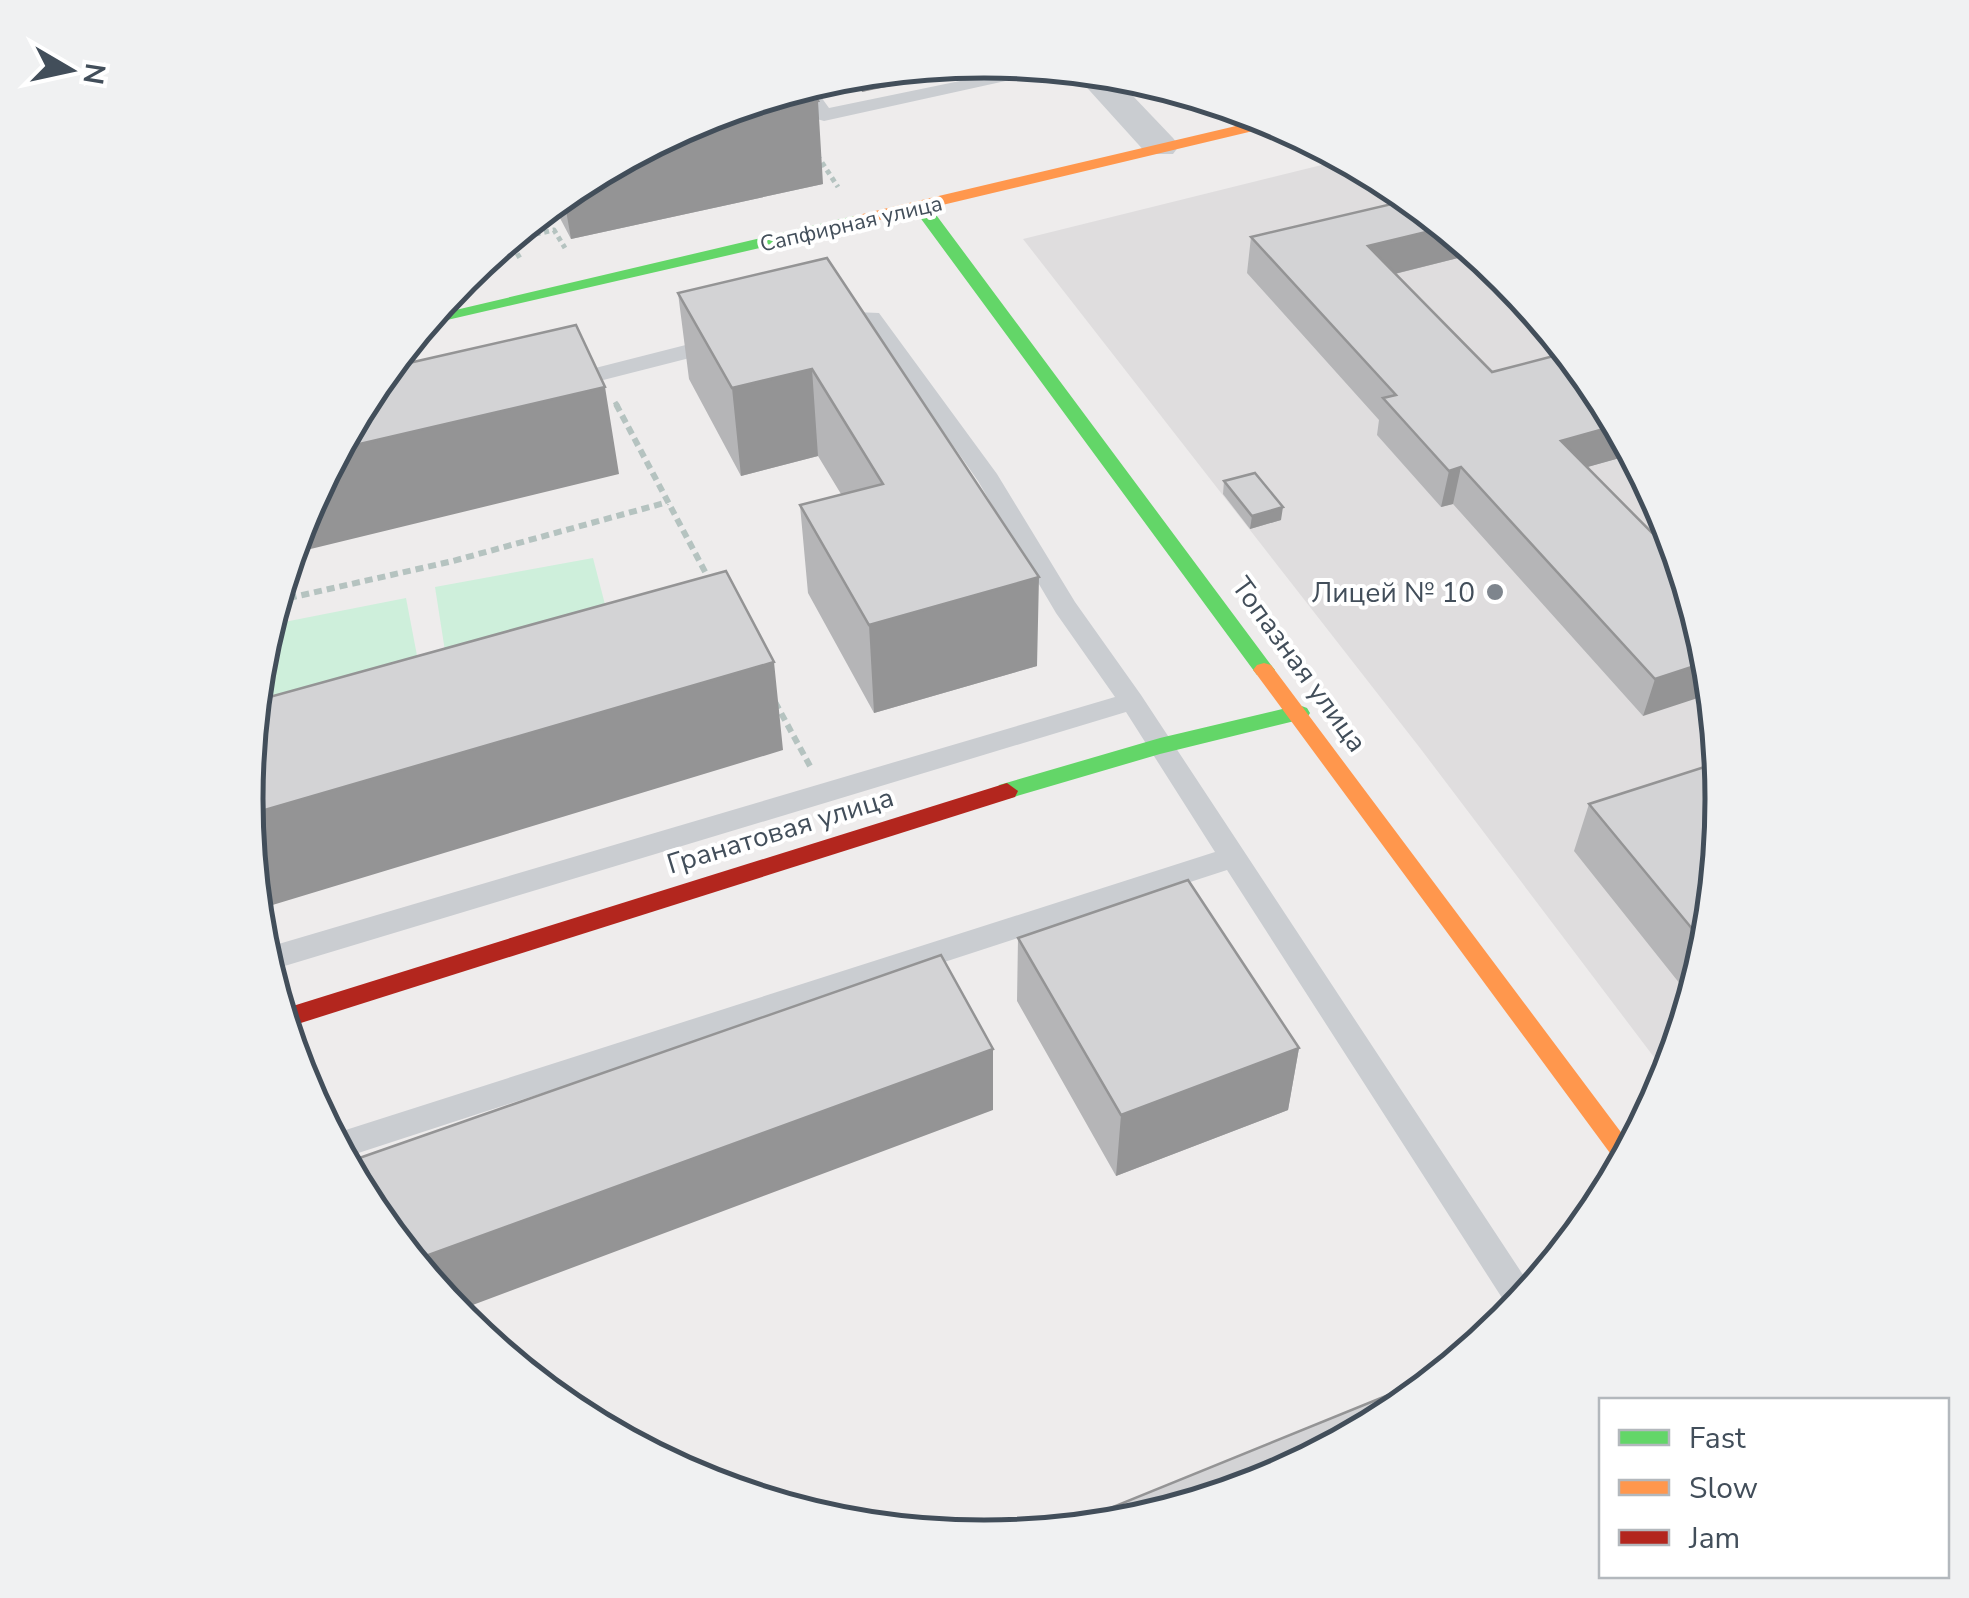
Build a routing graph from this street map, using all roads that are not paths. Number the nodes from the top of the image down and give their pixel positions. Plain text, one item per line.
1 (1001, 78) edge
2 (1106, 88) edge
3 (812, 99) edge
4 (1247, 127) edge
5 (1160, 146) junction
6 (922, 208) junction
7 (448, 317) edge
8 (802, 323) edge
9 (747, 337) edge
10 (544, 388) edge
11 (1132, 701) junction
12 (1299, 713) junction
13 (1160, 746) junction
14 (1234, 857) junction
15 (281, 955) edge
16 (296, 1015) edge
17 (350, 1142) edge
18 (1617, 1146) edge
19 (1513, 1290) edge

1 - 3 lane
2 - 5 street
4 - 5 street, Сапфирная улица
5 - 6 street, Сапфирная улица
6 - 7 street, Сапфирная улица
6 - 12 street, Топазная улица
8 - 11 lane
9 - 10 lane
11 - 13 lane
11 - 15 lane
12 - 13 street, Гранатовая улица
12 - 18 street, Топазная улица
13 - 14 lane
13 - 16 street, Гранатовая улица
14 - 17 lane
14 - 19 lane

